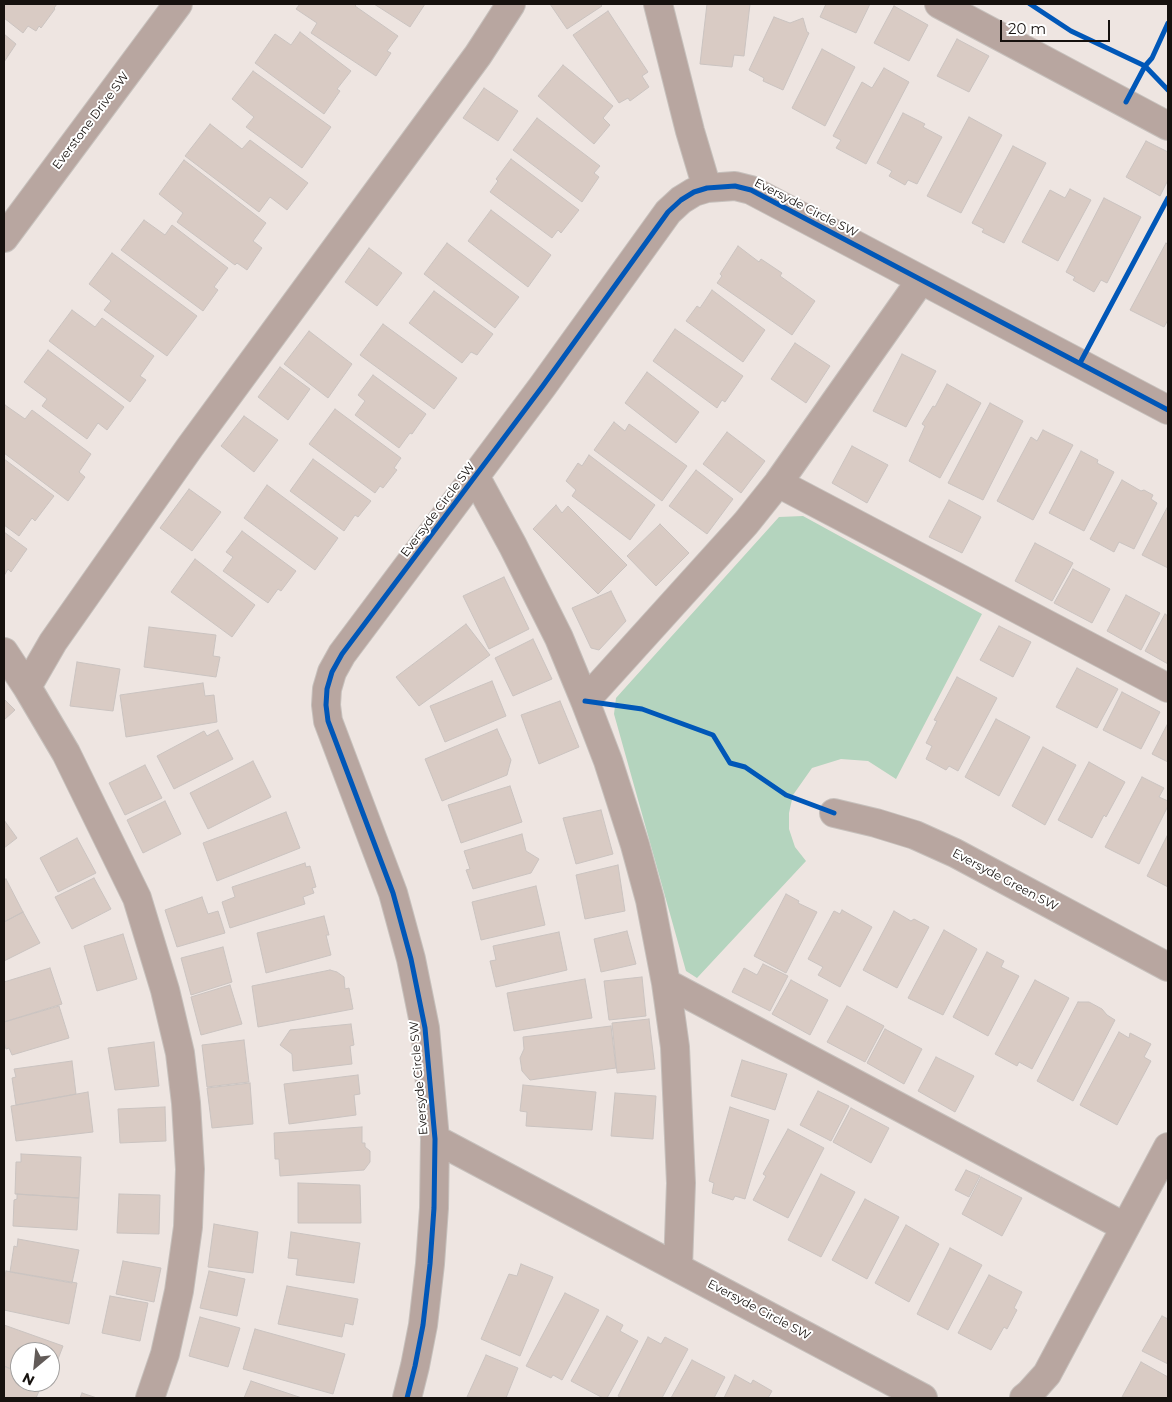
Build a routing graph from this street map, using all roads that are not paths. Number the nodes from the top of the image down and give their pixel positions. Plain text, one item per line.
1 (178, 4) edge
2 (511, 4) edge
3 (658, 4) edge
4 (939, 4) edge
5 (1168, 126) edge
6 (707, 188) junction
7 (4, 238) edge
8 (922, 280) junction
9 (1168, 410) edge
10 (475, 476) junction
11 (778, 483) junction
12 (4, 652) edge
13 (27, 687) junction
14 (1168, 688) edge
15 (585, 701) junction
16 (834, 813) dead end
17 (1168, 967) edge
18 (666, 983) junction
19 (434, 1139) junction
20 (1168, 1147) edge
21 (1126, 1227) junction
22 (678, 1267) junction
23 (150, 1398) edge
24 (406, 1398) edge
25 (923, 1398) edge
26 (1024, 1398) edge

1 - 7 street, Everstone Drive SW
2 - 13 street
3 - 6 street
4 - 5 street
6 - 8 street, Eversyde Circle SW
6 - 10 street, Eversyde Circle SW
8 - 9 street, Eversyde Circle SW
8 - 11 street
10 - 15 street
10 - 19 street, Eversyde Circle SW
11 - 14 street
11 - 15 street
12 - 13 street
13 - 23 street
15 - 18 street
16 - 17 street, Eversyde Green SW
18 - 21 street
18 - 22 street
19 - 22 street, Eversyde Circle SW
19 - 24 street, Eversyde Circle SW
20 - 21 street
21 - 26 street
22 - 25 street, Eversyde Circle SW

